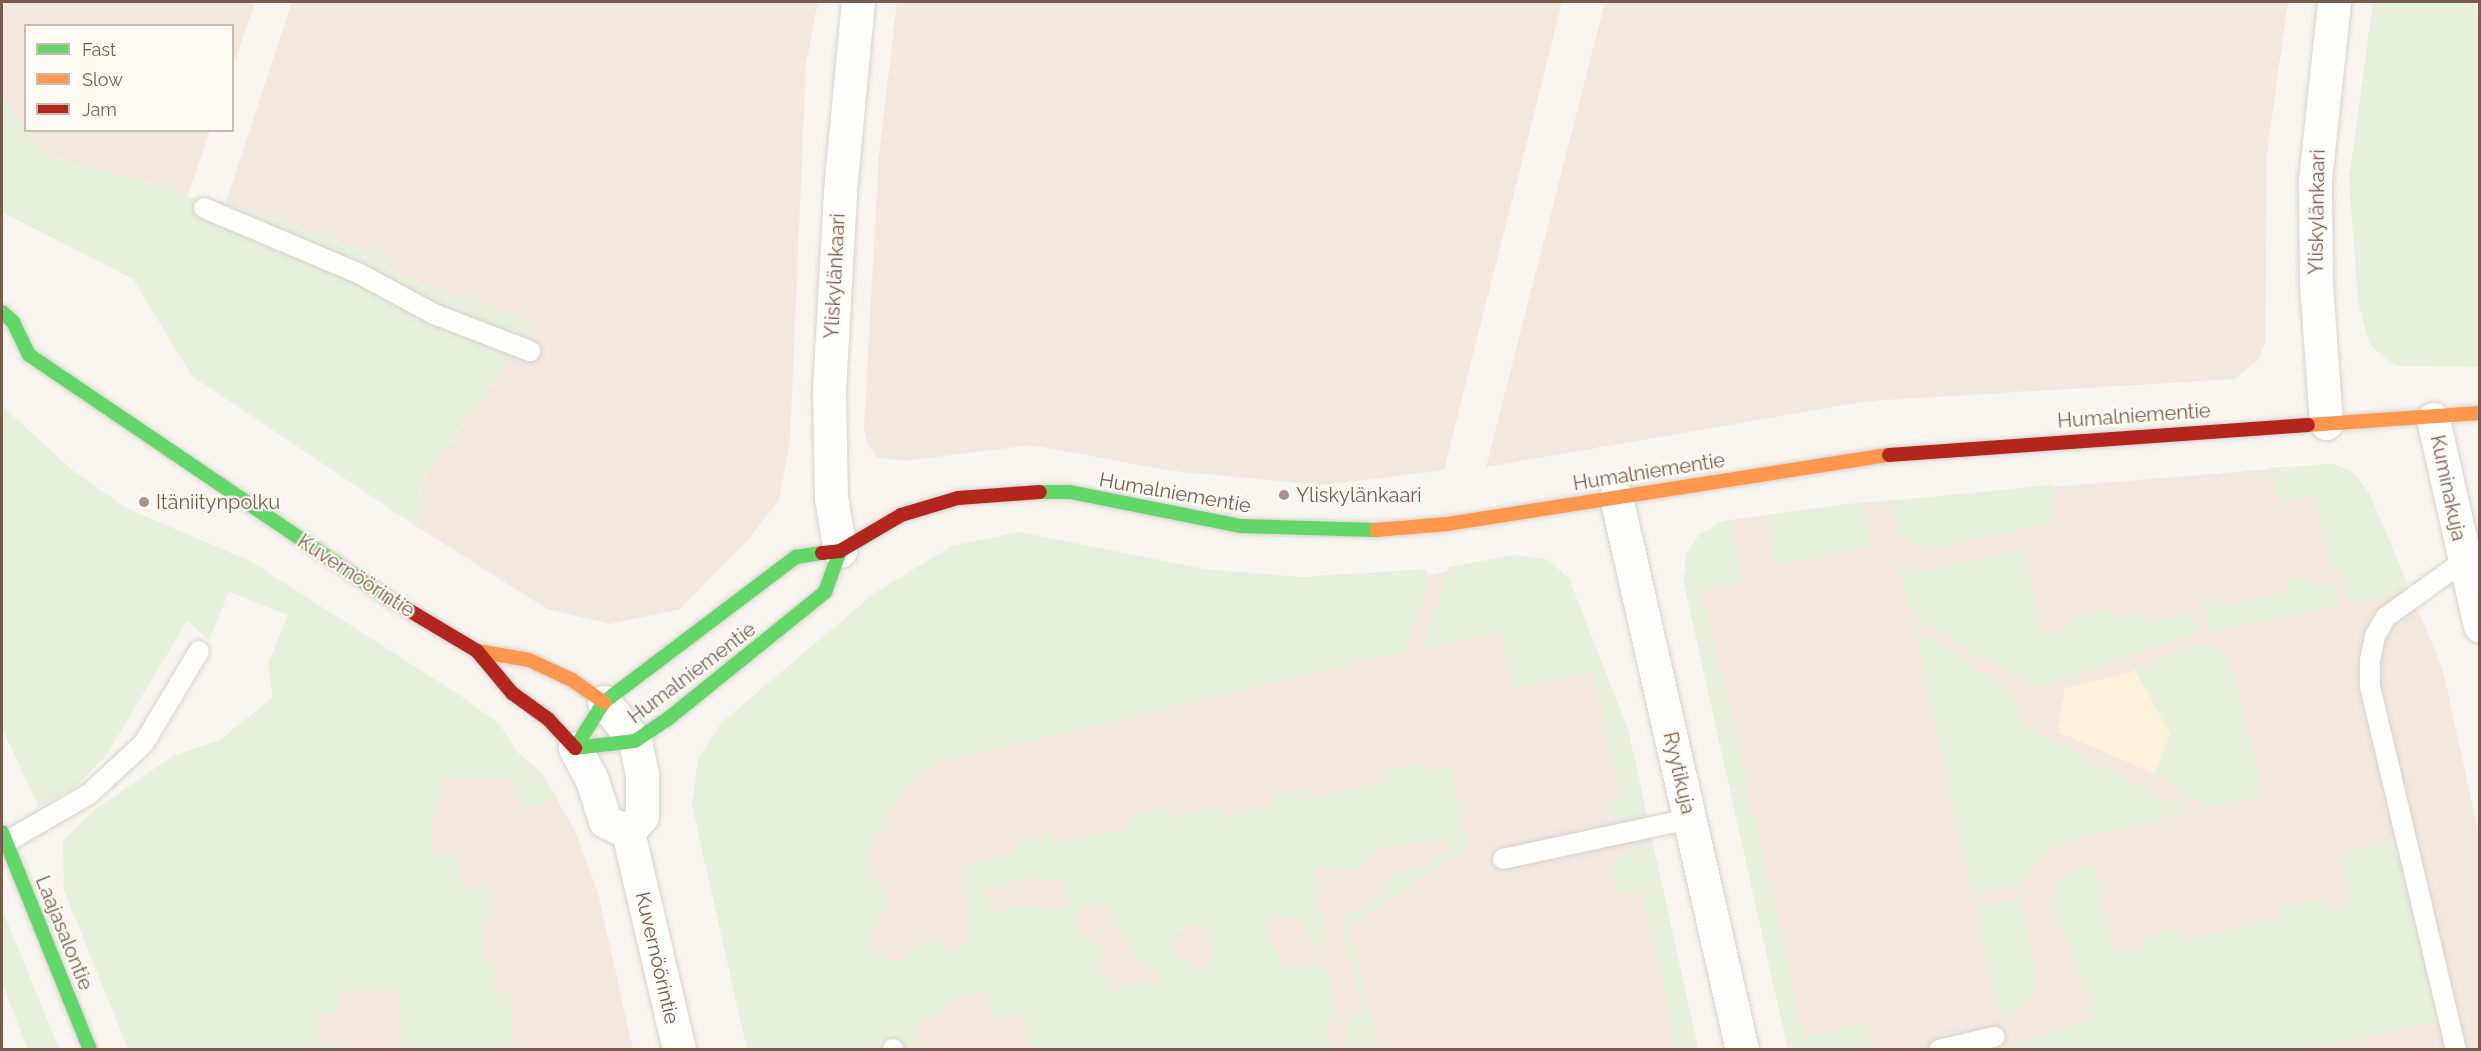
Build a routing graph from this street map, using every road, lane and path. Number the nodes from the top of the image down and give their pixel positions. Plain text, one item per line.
1 (858, 2) edge
2 (2334, 2) edge
3 (204, 208) dead end
4 (2, 312) edge
5 (530, 351) dead end
6 (11, 353) dead end
7 (29, 355) junction
8 (2480, 414) edge
9 (2433, 419) junction
10 (2326, 423) junction
11 (1616, 497) junction
12 (840, 551) junction
13 (2464, 561) junction
14 (2480, 626) edge
15 (199, 651) dead end
16 (477, 651) junction
17 (604, 702) junction
18 (634, 741) junction
19 (574, 748) junction
20 (1689, 819) junction
21 (628, 832) junction
22 (4, 837) edge
23 (1503, 859) dead end
24 (1994, 1037) dead end
25 (90, 1050) edge
26 (679, 1050) edge
27 (1742, 1050) edge
28 (1939, 1050) edge
29 (2456, 1050) edge

1 - 12 street, Yliskylänkaari
2 - 10 street, Yliskylänkaari
3 - 5 lane
4 - 7 street, Kuvernöörintie
6 - 7 street, Kuvernöörintie
7 - 16 street, Kuvernöörintie
8 - 9 street, Humalniementie
9 - 10 street, Humalniementie
9 - 13 street, Kuminakuja
10 - 11 street, Humalniementie
11 - 12 street, Humalniementie
11 - 20 street, Ryytikuja
12 - 17 street, Humalniementie
12 - 18 street, Humalniementie
13 - 14 street, Kuminakuja
13 - 29 lane
15 - 22 lane
16 - 17 street, Kuvernöörintie
16 - 19 street, Kuvernöörintie
17 - 18 street, Kuvernöörintie
17 - 19 street, Humalniementie
18 - 19 street, Humalniementie
18 - 21 street, Kuvernöörintie
19 - 21 street, Kuvernöörintie
20 - 23 lane
20 - 27 street, Ryytikuja
21 - 26 street, Kuvernöörintie
22 - 25 street, Laajasalontie
24 - 28 lane

